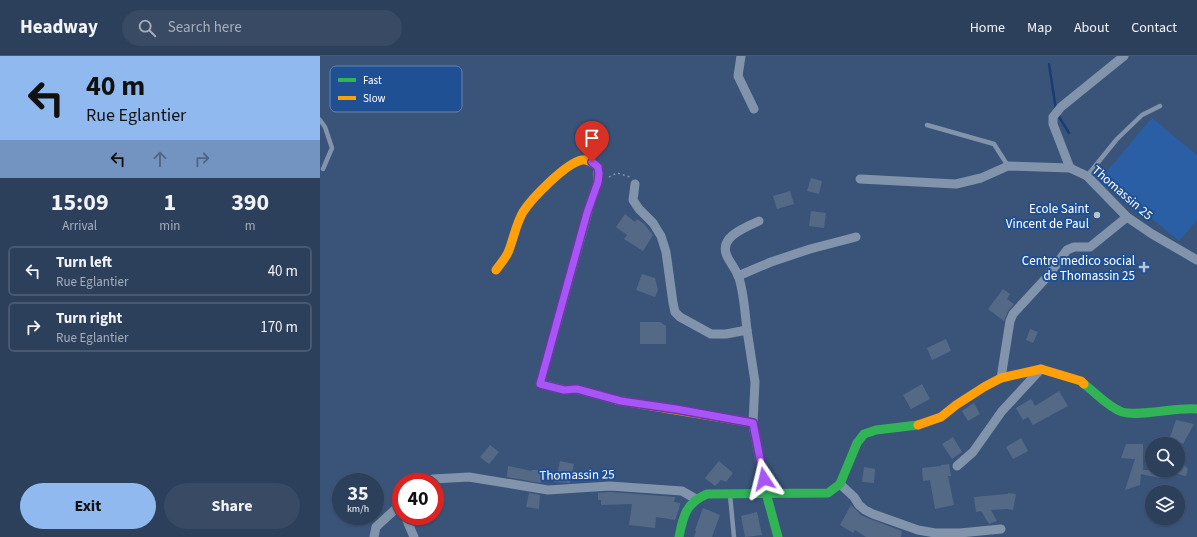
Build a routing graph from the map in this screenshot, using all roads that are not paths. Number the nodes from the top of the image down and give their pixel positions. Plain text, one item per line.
1 (741, 56) edge
2 (1124, 56) edge
3 (1160, 106) dead end
4 (754, 109) dead end
5 (320, 120) edge
6 (927, 125) dead end
7 (1008, 166) junction
8 (1070, 168) junction
9 (323, 169) dead end
10 (1087, 176) junction
11 (860, 179) dead end
12 (635, 184) road end
13 (1127, 217) junction
14 (759, 220) dead end
15 (856, 238) dead end
16 (1197, 260) edge
17 (496, 270) dead end
18 (738, 276) junction
19 (747, 330) junction
20 (1041, 369) junction
21 (1001, 378) junction
22 (1197, 409) edge
23 (753, 423) junction
24 (957, 466) dead end
25 (444, 479) edge
26 (840, 484) junction
27 (766, 493) junction
28 (730, 494) junction
29 (696, 498) junction
30 (392, 513) edge
31 (409, 525) edge
32 (1001, 529) dead end
33 (733, 536) edge
34 (374, 537) edge
35 (414, 537) edge
36 (679, 537) edge
37 (778, 537) edge

1 - 4 street
2 - 8 street
3 - 10 lane
5 - 9 lane
6 - 7 lane
7 - 8 street, Thomassin 25
7 - 11 street, Thomassin 25
8 - 10 street, Thomassin 25
10 - 13 street, Thomassin 25
12 - 19 street
13 - 16 street, Thomassin 25
13 - 21 street
14 - 18 street
15 - 18 street
17 - 23 street
18 - 19 street
19 - 23 street
20 - 21 street
20 - 22 street
20 - 24 street
21 - 26 street
23 - 27 street
25 - 29 street, Thomassin 25
26 - 27 street
26 - 32 street
27 - 28 street
27 - 37 street
28 - 29 street
28 - 33 lane
29 - 36 street
30 - 34 street
31 - 35 street

